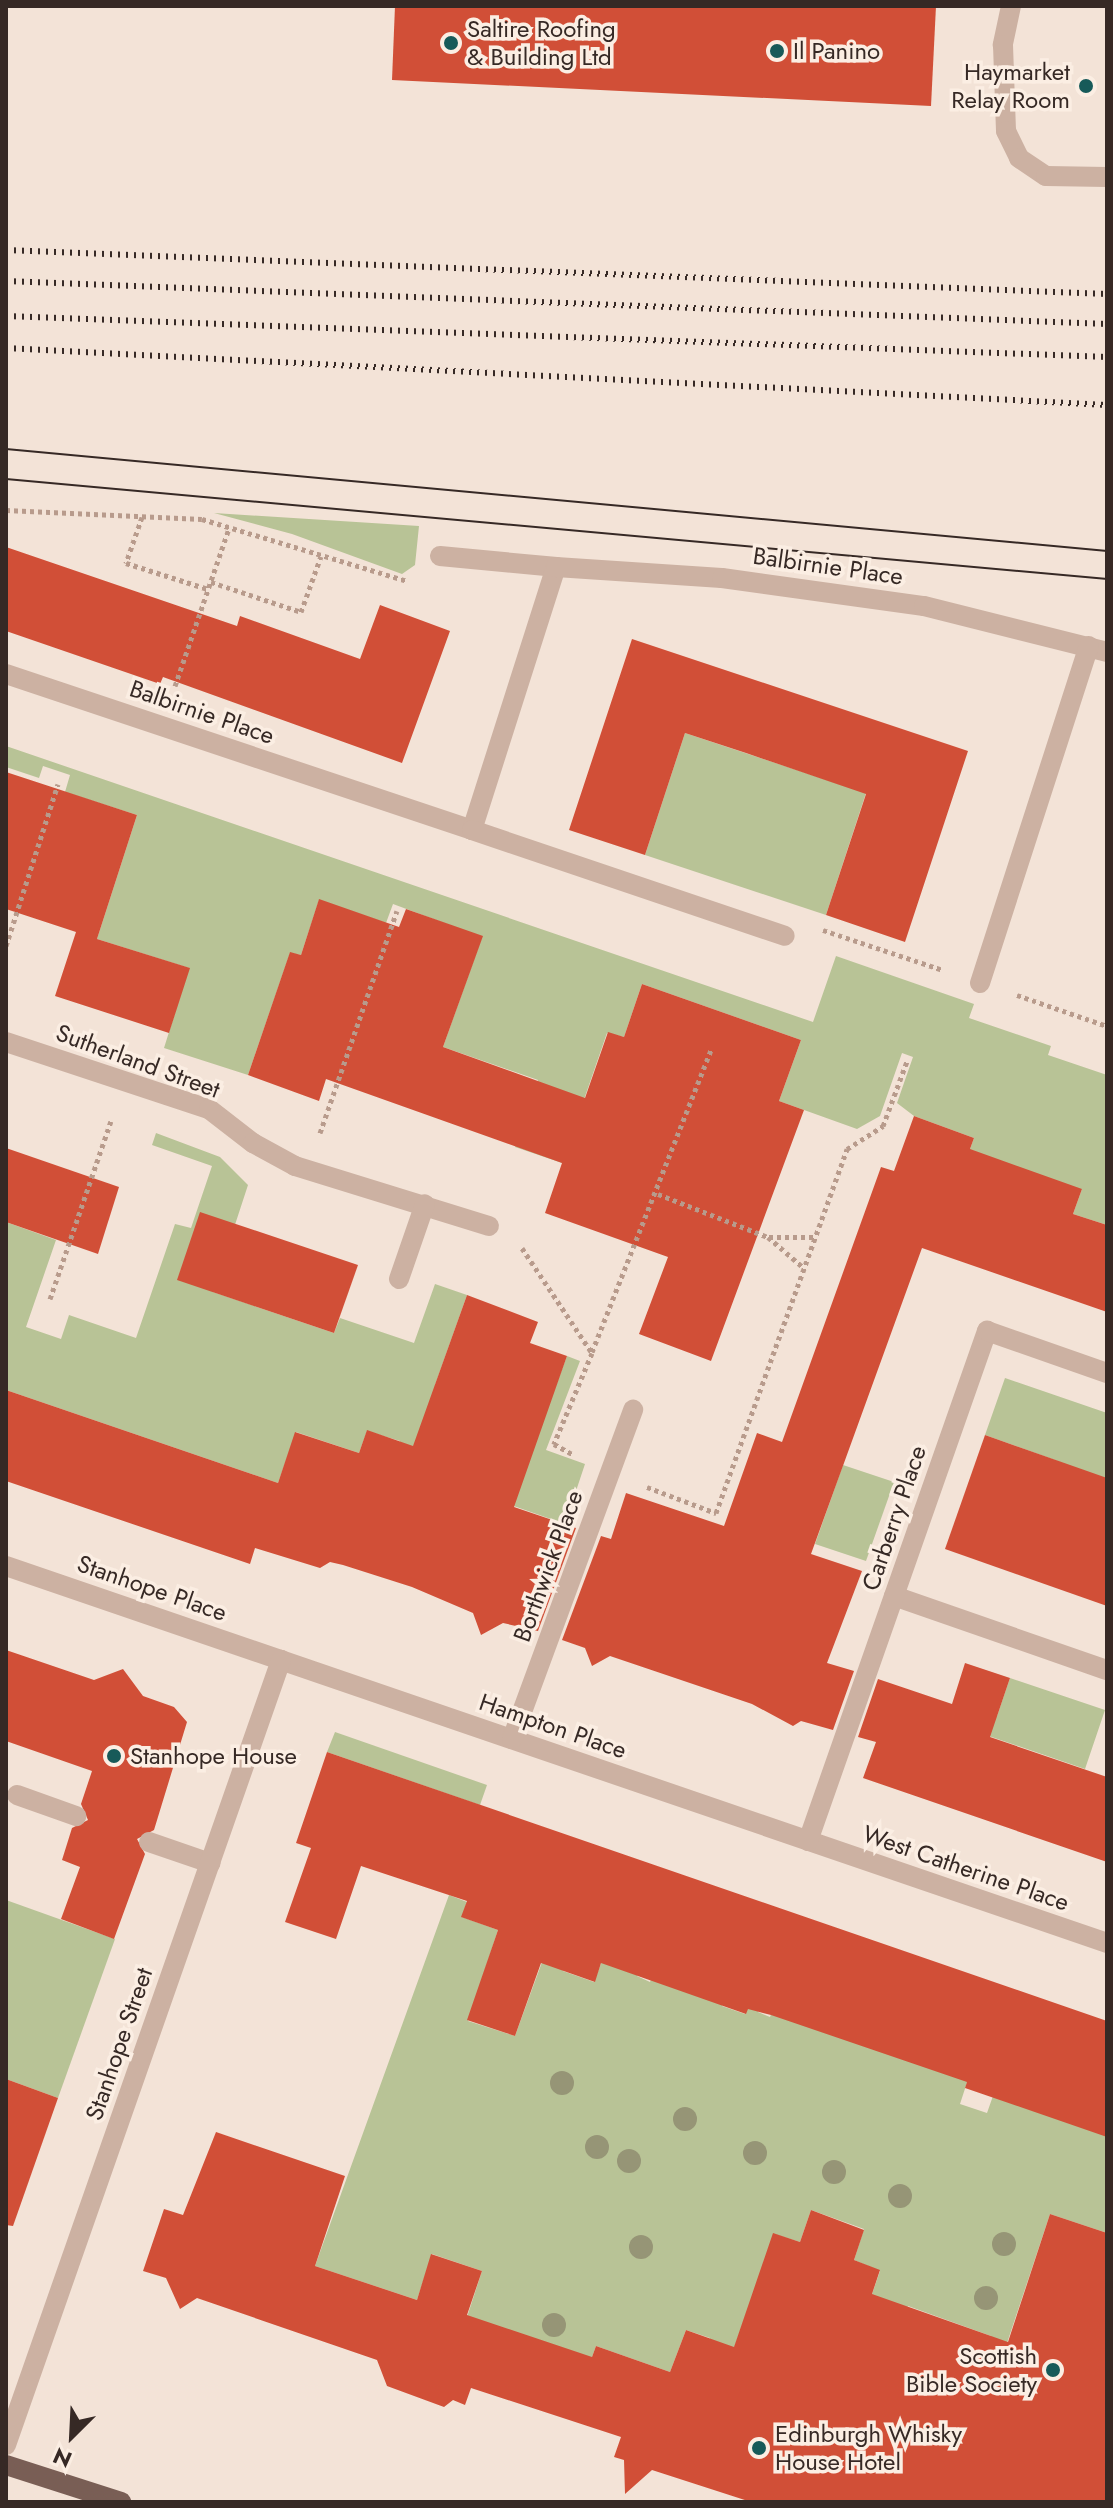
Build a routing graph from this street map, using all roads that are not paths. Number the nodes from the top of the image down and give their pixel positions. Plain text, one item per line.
1 (1011, 6) edge
2 (1107, 177) edge
3 (440, 556) road end
4 (556, 567) junction
5 (1098, 649) edge
6 (6, 674) edge
7 (472, 830) junction
8 (785, 936) dead end
9 (980, 983) dead end
10 (6, 1042) edge
11 (425, 1204) junction
12 (489, 1226) road end
13 (399, 1279) dead end
14 (1107, 1373) edge
15 (633, 1410) dead end
16 (6, 1566) edge
17 (894, 1596) junction
18 (281, 1660) junction
19 (1107, 1670) edge
20 (512, 1739) junction
21 (17, 1795) dead end
22 (76, 1816) dead end
23 (808, 1841) junction
24 (149, 1842) dead end
25 (210, 1863) junction
26 (1107, 1943) edge
27 (6, 2445) edge
28 (6, 2465) edge
29 (121, 2502) edge

1 - 2 street
3 - 4 street, Balbirnie Place
4 - 5 street, Balbirnie Place
4 - 7 street
5 - 9 street, Balbirnie Place
6 - 7 street, Balbirnie Place
7 - 8 street, Balbirnie Place
10 - 11 street, Sutherland Street
11 - 12 street, Sutherland Street
11 - 13 street
14 - 17 street, Carberry Place
15 - 20 street, Borthwick Place
16 - 18 street, Stanhope Place
17 - 19 street
17 - 23 street, Carberry Place
18 - 20 street, Hampton Place
18 - 25 street, Stanhope Street
20 - 23 street, Hampton Place
21 - 22 street
23 - 26 street, West Catherine Place
24 - 25 street
25 - 27 street, Stanhope Street
28 - 29 main road

